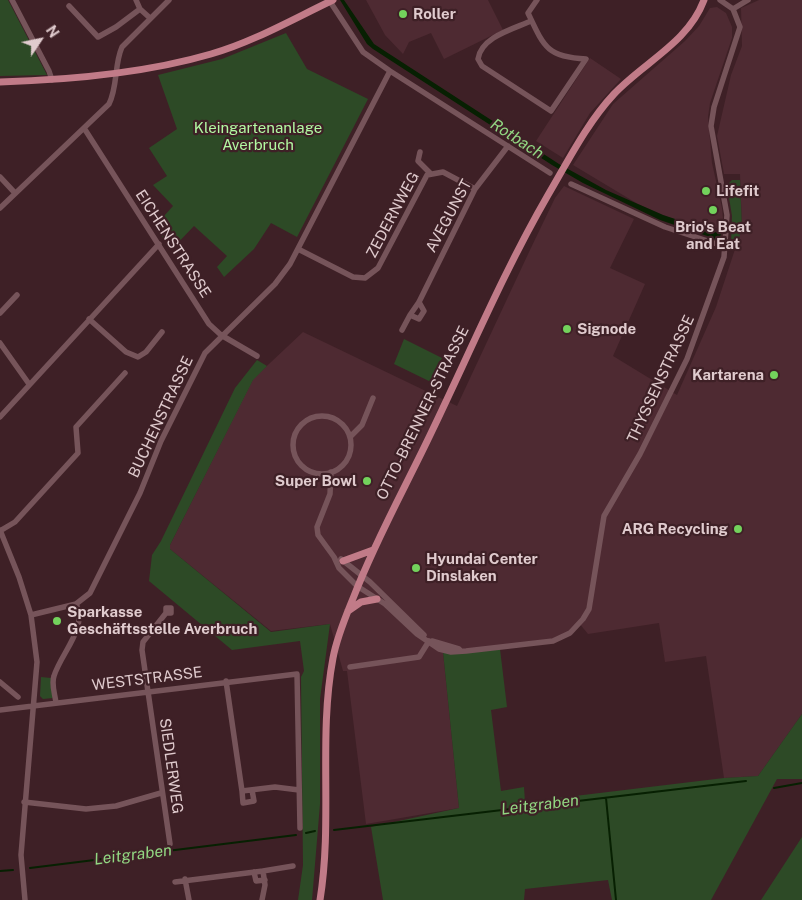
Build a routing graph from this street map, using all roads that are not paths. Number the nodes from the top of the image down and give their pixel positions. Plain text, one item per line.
1 (12, 0) edge
2 (136, 0) edge
3 (169, 0) edge
4 (331, 0) edge
5 (538, 0) edge
6 (704, 0) edge
7 (720, 0) edge
8 (748, 0) edge
9 (69, 6) dead end
10 (140, 9) junction
11 (733, 9) junction
12 (150, 18) junction
13 (531, 20) junction
14 (390, 71) junction
15 (117, 72) junction
16 (52, 80) junction
17 (0, 82) edge
18 (84, 128) junction
19 (508, 146) junction
20 (420, 152) dead end
21 (430, 173) junction
22 (550, 173) dead end
23 (0, 177) edge
24 (571, 184) dead end
25 (475, 189) junction
26 (15, 193) junction
27 (0, 208) edge
28 (159, 244) junction
29 (726, 247) junction
30 (298, 249) junction
31 (17, 295) dead end
32 (419, 302) junction
33 (0, 313) edge
34 (410, 315) junction
35 (90, 318) junction
36 (402, 330) dead end
37 (162, 332) dead end
38 (222, 335) junction
39 (0, 343) edge
40 (258, 356) dead end
41 (125, 373) dead end
42 (29, 384) junction
43 (373, 398) dead end
44 (0, 417) edge
45 (350, 437) junction
46 (331, 472) junction
47 (0, 530) edge
48 (373, 550) junction
49 (334, 557) junction
50 (344, 561) junction
51 (361, 576) junction
52 (358, 586) junction
53 (377, 599) junction
54 (76, 604) junction
55 (347, 611) junction
56 (166, 613) dead end
57 (31, 615) junction
58 (429, 641) junction
59 (350, 667) dead end
60 (0, 682) edge
61 (226, 682) junction
62 (148, 691) junction
63 (18, 697) dead end
64 (56, 703) junction
65 (34, 705) junction
66 (0, 710) edge
67 (252, 790) junction
68 (299, 790) junction
69 (242, 791) junction
70 (162, 792) junction
71 (24, 802) junction
72 (300, 828) dead end
73 (170, 844) dead end
74 (293, 866) dead end
75 (264, 871) junction
76 (254, 872) junction
77 (185, 879) junction
78 (265, 880) junction
79 (175, 882) dead end
80 (25, 900) edge
81 (189, 900) edge
82 (262, 900) edge
83 (320, 900) edge

1 - 16 street
2 - 10 street
3 - 12 street
4 - 14 street
4 - 15 main road
5 - 13 street
6 - 48 main road, OTTO-BRENNER-STRASSE
7 - 11 street
8 - 11 street
9 - 10 street
10 - 12 street
11 - 29 street, THYSSENSTRASSE
12 - 15 street
13 - 13 street
14 - 19 street
14 - 30 street, BUCHENSTRASSE
15 - 16 main road
15 - 18 street
16 - 17 main road
18 - 26 street
18 - 28 street, EICHENSTRASSE
19 - 22 street
19 - 25 street, AVEGUNST
20 - 21 street, ZEDERNWEG
21 - 25 street, ZEDERNWEG
21 - 30 street, ZEDERNWEG
23 - 26 street
24 - 29 street
25 - 32 street, AVEGUNST
26 - 27 street
28 - 35 street
28 - 38 street, EICHENSTRASSE
29 - 58 street, THYSSENSTRASSE
30 - 38 street, BUCHENSTRASSE
31 - 33 street
32 - 34 street, AVEGUNST
32 - 34 street, AVEGUNST
34 - 36 street, AVEGUNST
35 - 37 street
35 - 42 street
38 - 40 street, EICHENSTRASSE
38 - 54 street, BUCHENSTRASSE
39 - 42 street
41 - 47 street
42 - 44 street
43 - 45 street
45 - 46 street
45 - 46 street
46 - 49 street, THYSSENSTRASSE
47 - 57 street
48 - 50 main road
48 - 51 main road, OTTO-BRENNER-STRASSE
49 - 50 street, THYSSENSTRASSE
49 - 52 street, THYSSENSTRASSE
50 - 51 street, THYSSENSTRASSE
51 - 52 main road, OTTO-BRENNER-STRASSE
51 - 58 street, THYSSENSTRASSE
52 - 53 street, THYSSENSTRASSE
52 - 55 main road, OTTO-BRENNER-STRASSE
53 - 55 main road
53 - 58 street, THYSSENSTRASSE
54 - 57 street
54 - 64 street
55 - 83 main road, OTTO-BRENNER-STRASSE
56 - 62 street, SIEDLERWEG
57 - 65 street
58 - 59 street
60 - 63 street
61 - 62 street, WESTSTRASSE
61 - 68 street, WESTSTRASSE
61 - 69 street
62 - 64 street, WESTSTRASSE
62 - 70 street, SIEDLERWEG
64 - 65 street, WESTSTRASSE
65 - 66 street, WESTSTRASSE
65 - 71 street
67 - 68 street
67 - 69 street
67 - 69 street
68 - 72 street
70 - 71 street
70 - 73 street, SIEDLERWEG
71 - 80 street
74 - 75 street
75 - 76 street
75 - 78 street
76 - 77 street
76 - 78 street
77 - 79 street
77 - 81 street
78 - 82 street

